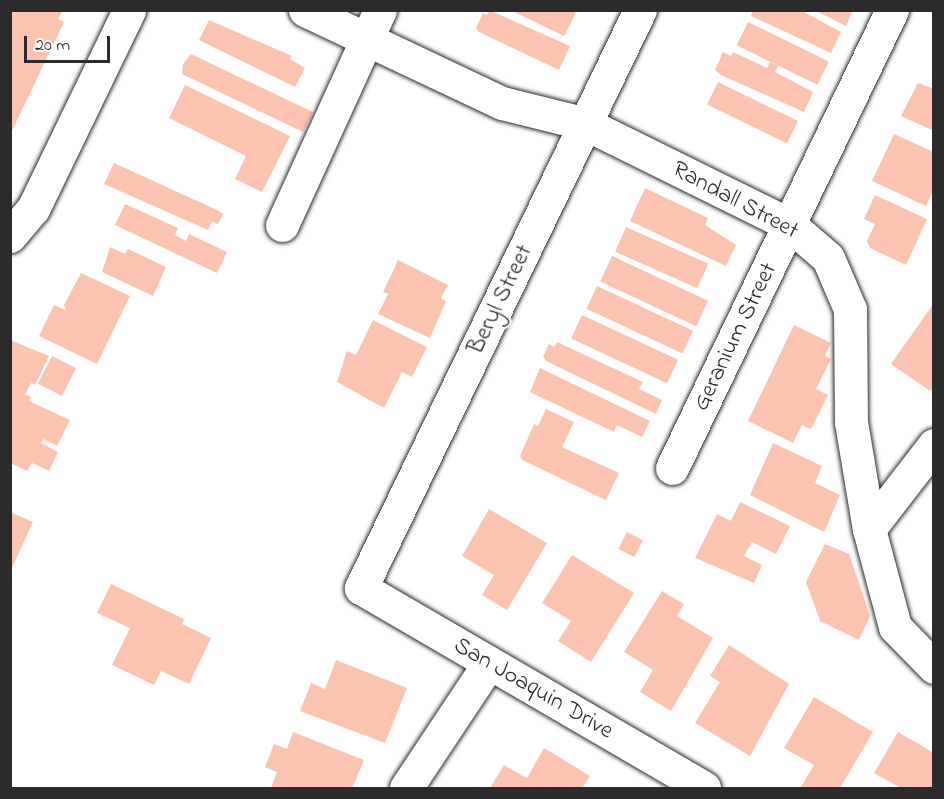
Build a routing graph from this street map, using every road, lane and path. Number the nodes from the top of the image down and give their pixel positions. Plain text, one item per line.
1 (129, 10) edge
2 (305, 10) edge
3 (640, 10) edge
4 (892, 10) edge
5 (373, 25) edge
6 (586, 124) junction
7 (282, 225) dead end
8 (790, 225) junction
9 (10, 236) edge
10 (933, 446) edge
11 (672, 468) dead end
12 (869, 529) junction
13 (361, 588) joint
14 (489, 663) junction
15 (933, 667) edge
16 (406, 789) edge
17 (704, 789) edge

1 - 9 street
2 - 5 street, Randall Street
3 - 6 street, Beryl Street
4 - 8 street, Geranium Street
5 - 6 street, Randall Street
5 - 7 street
6 - 8 street, Randall Street
6 - 13 street, Beryl Street
8 - 11 street, Geranium Street
8 - 12 street, Randall Street
10 - 12 street
12 - 15 street, Randall Street
13 - 14 street, San Joaquin Drive
14 - 16 street
14 - 17 street, San Joaquin Drive

